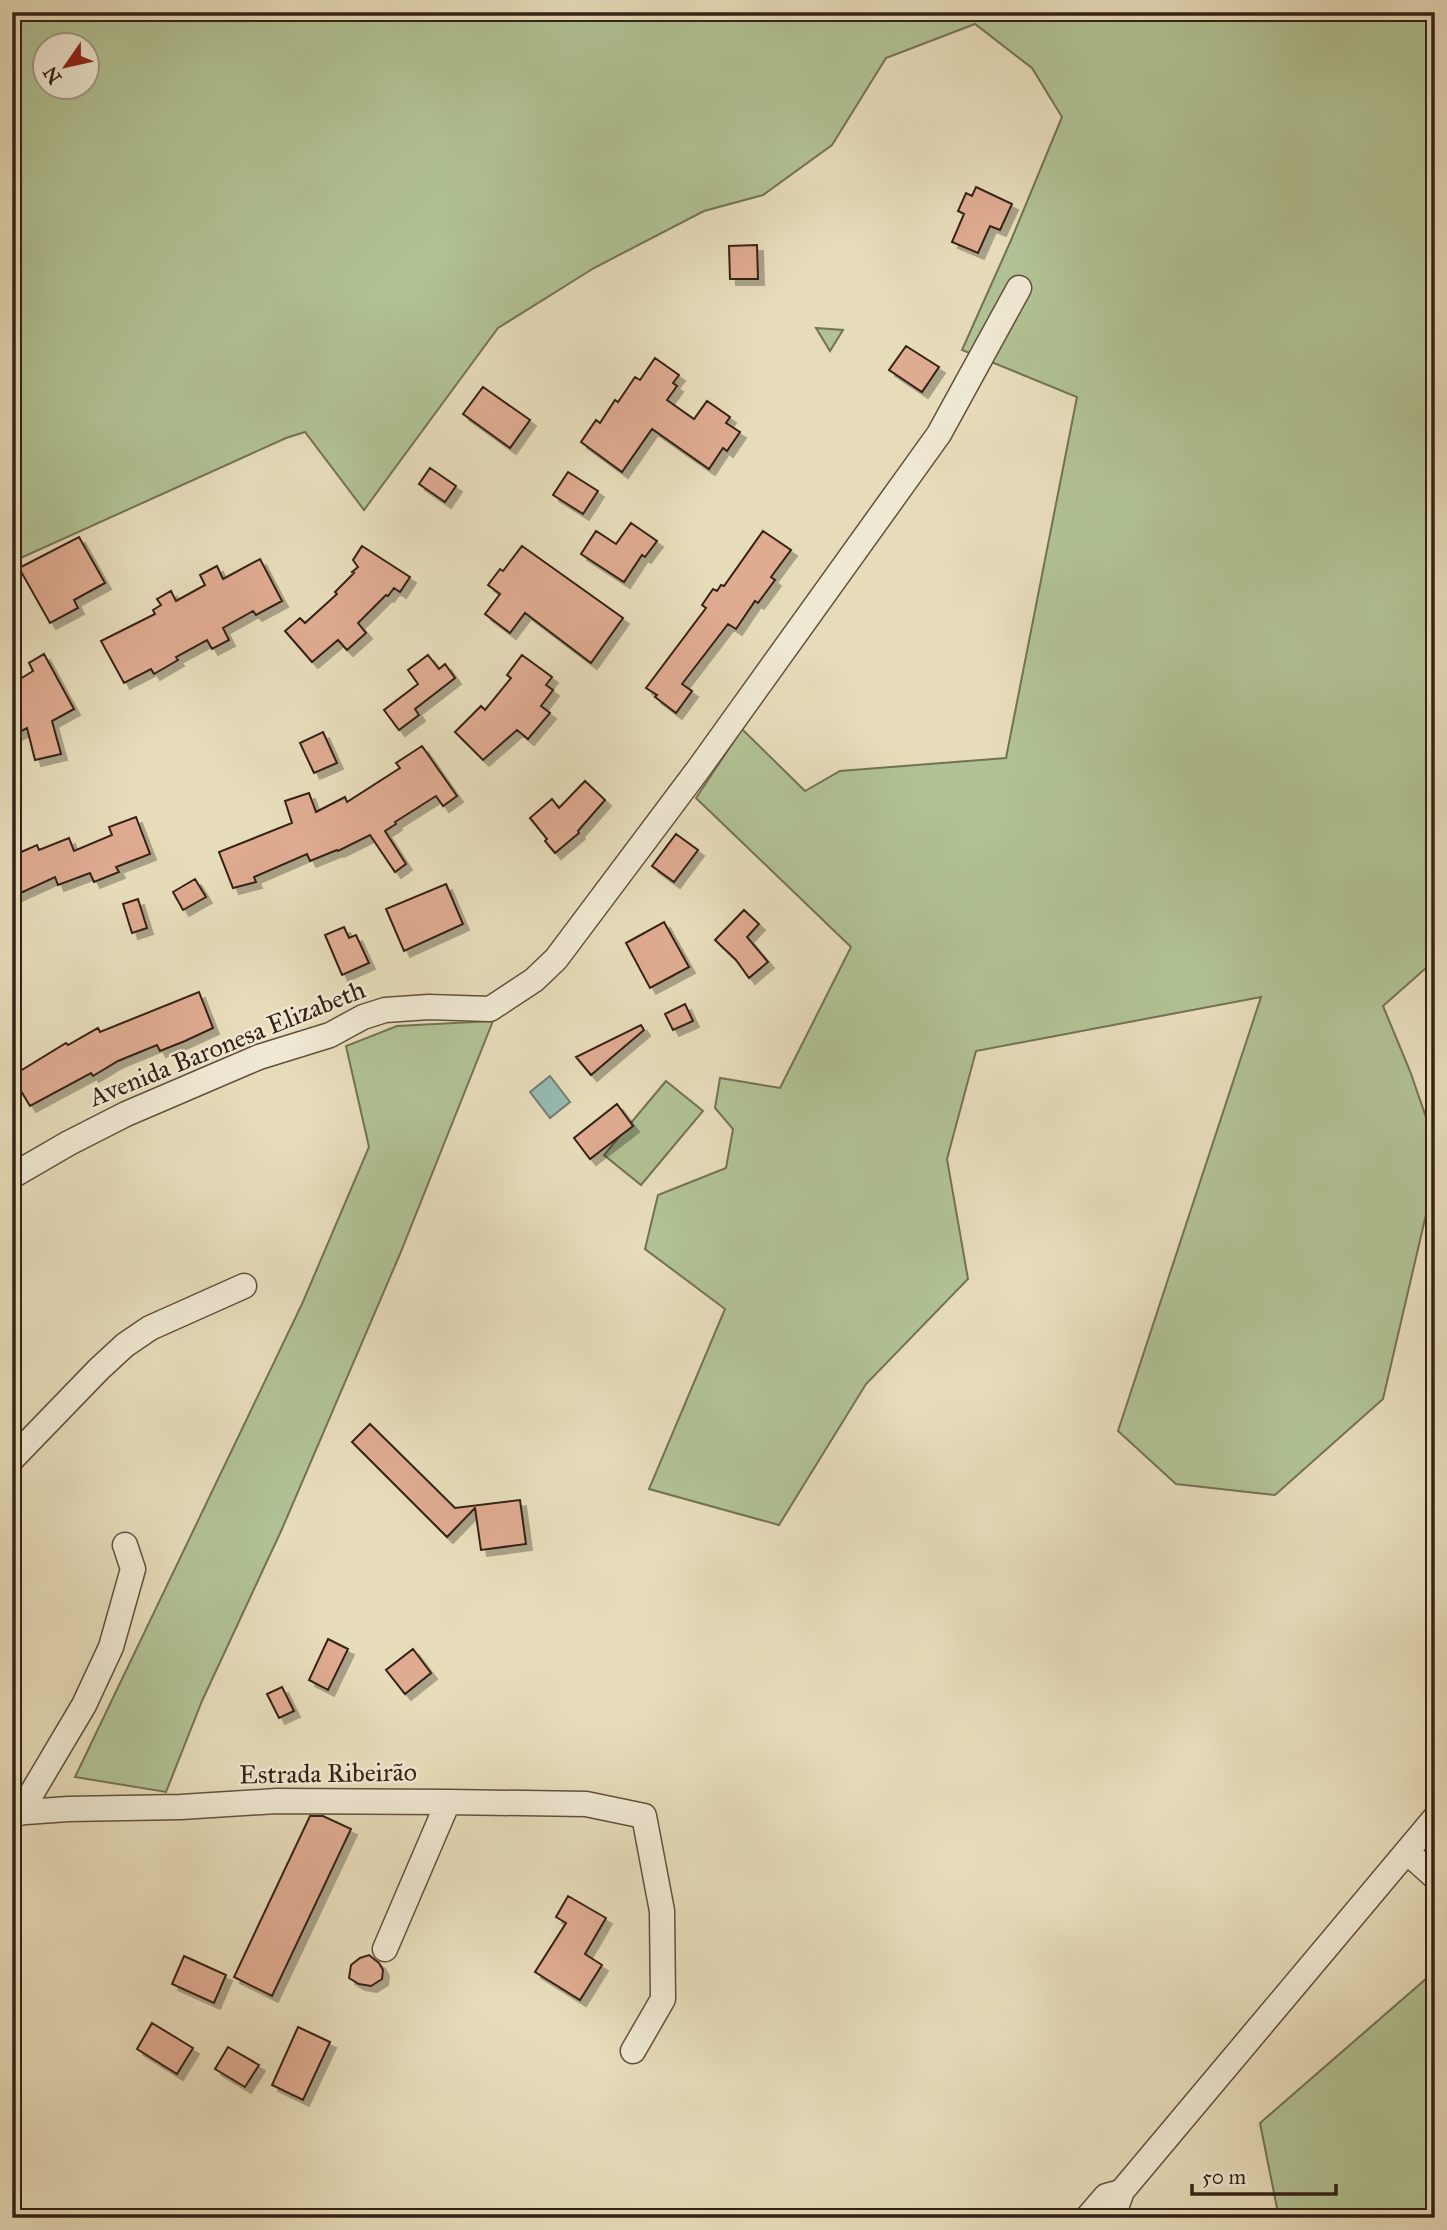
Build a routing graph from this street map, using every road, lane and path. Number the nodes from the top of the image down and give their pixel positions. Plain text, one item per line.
1 (1019, 288) dead end
2 (12, 1176) edge
3 (243, 1286) dead end
4 (17, 1443) edge
5 (125, 1545) dead end
6 (448, 1802) junction
7 (16, 1813) edge
8 (1435, 1818) edge
9 (1407, 1852) junction
10 (1435, 1877) edge
11 (385, 1949) dead end
12 (633, 2051) dead end
13 (1122, 2191) junction
14 (1087, 2218) edge
15 (1108, 2218) edge

1 - 2 street, Avenida Baronesa Elizabeth
3 - 4 street
5 - 7 street
6 - 7 street, Estrada Ribeirão
6 - 11 street
6 - 12 street, Estrada Ribeirão
8 - 9 street
9 - 10 street
9 - 13 street
13 - 14 street
13 - 15 street

